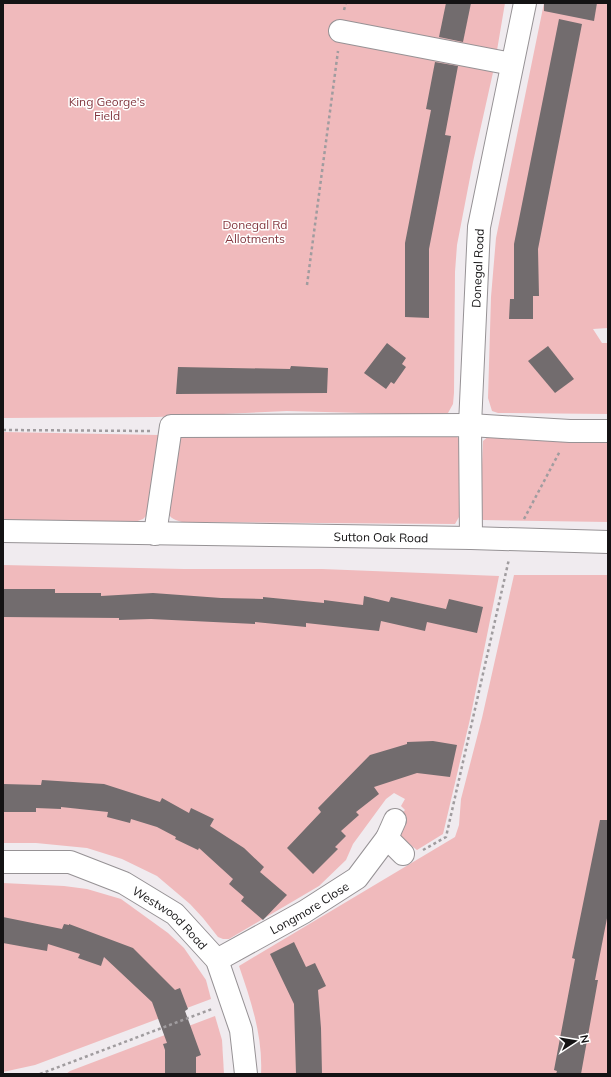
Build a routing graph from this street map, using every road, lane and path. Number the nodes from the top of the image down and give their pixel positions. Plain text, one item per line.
1 (346, 3) edge
2 (524, 3) edge
3 (340, 31) junction
4 (512, 64) junction
5 (307, 285) dead end
6 (470, 425) junction
7 (171, 426) junction
8 (3, 430) edge
9 (570, 431) junction
10 (608, 431) edge
11 (3, 532) edge
12 (155, 534) junction
13 (472, 538) junction
14 (513, 540) junction
15 (608, 542) edge
16 (412, 852) joint
17 (3, 862) edge
18 (217, 960) junction
19 (232, 1001) junction
20 (40, 1074) edge
21 (246, 1074) edge

1 - 3 path
2 - 4 street, Donegal Road
3 - 4 street
3 - 5 path
4 - 6 street, Donegal Road
6 - 7 street
6 - 9 street
6 - 13 street, Donegal Road
7 - 8 path
7 - 12 street
9 - 10 street
9 - 14 path
11 - 12 street, Sutton Oak Road
12 - 13 street, Sutton Oak Road
13 - 14 street, Sutton Oak Road
14 - 15 street, Sutton Oak Road
14 - 16 path
16 - 18 street, Longmore Close
17 - 18 street, Westwood Road
18 - 19 street, Westwood Road
19 - 20 path
19 - 21 street, Westwood Road

